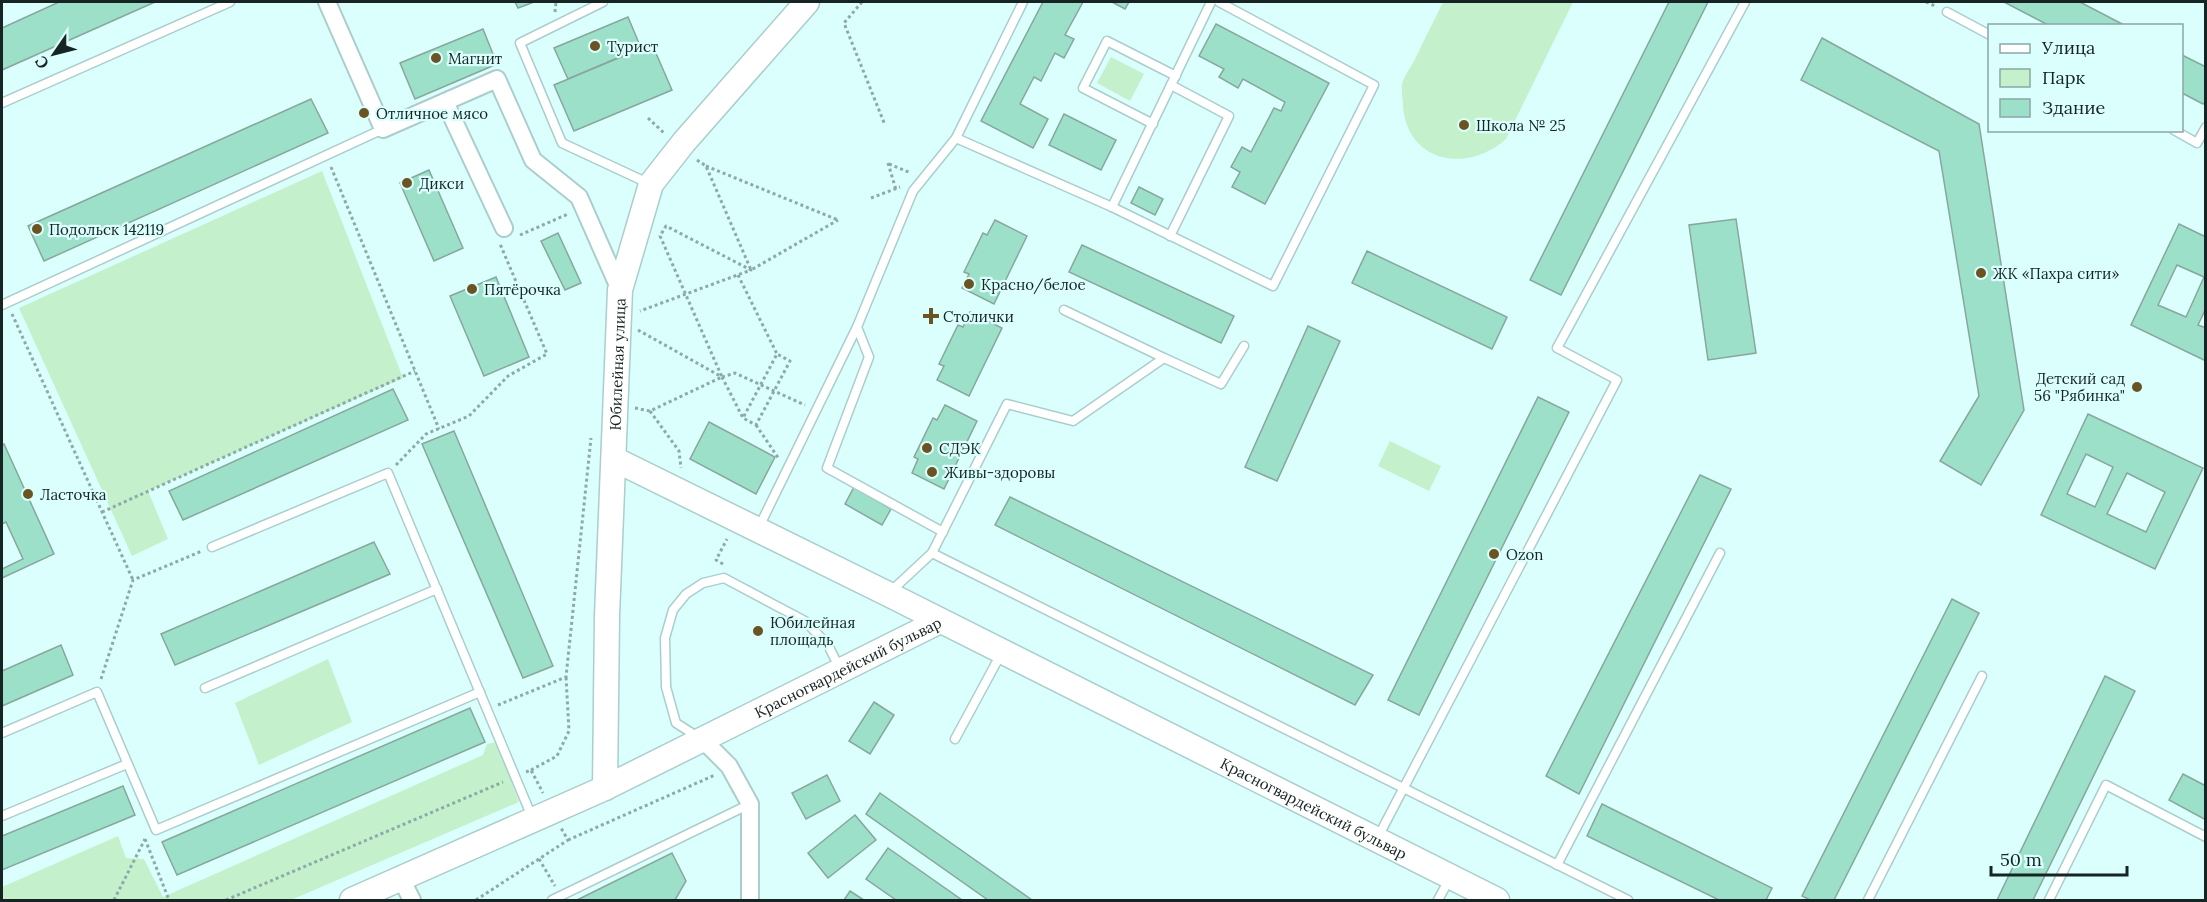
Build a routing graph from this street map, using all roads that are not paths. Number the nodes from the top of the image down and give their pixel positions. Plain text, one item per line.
1 (230, 2) edge
2 (327, 2) edge
3 (603, 2) edge
4 (807, 2) edge
5 (1023, 2) edge
6 (1211, 2) edge
7 (1220, 2) edge
8 (1745, 2) edge
9 (1947, 12) dead end
10 (1988, 34) edge
11 (1176, 76) junction
12 (1171, 85) junction
13 (446, 102) junction
14 (2, 103) edge
15 (1153, 124) junction
16 (2205, 127) edge
17 (382, 129) junction
18 (2178, 132) edge
19 (956, 138) junction
20 (651, 184) junction
21 (1112, 207) junction
22 (506, 234) road end
23 (1170, 236) junction
24 (620, 290) junction
25 (4, 303) edge
26 (1064, 310) dead end
27 (857, 327) junction
28 (1244, 346) dead end
29 (1164, 358) junction
30 (614, 459) junction
31 (758, 530) junction
32 (943, 532) junction
33 (212, 547) road end
34 (932, 553) junction
35 (1720, 553) dead end
36 (437, 590) junction
37 (888, 594) junction
38 (940, 621) junction
39 (1002, 652) junction
40 (841, 670) junction
41 (1982, 676) dead end
42 (205, 688) dead end
43 (480, 692) junction
44 (2, 733) edge
45 (956, 738) dead end
46 (703, 740) junction
47 (128, 764) junction
48 (605, 788) junction
49 (1403, 788) junction
50 (750, 804) junction
51 (2, 816) edge
52 (534, 820) junction
53 (2205, 837) edge
54 (1376, 840) junction
55 (1557, 865) junction
56 (1451, 877) junction
57 (406, 890) edge
58 (556, 898) edge
59 (351, 900) edge
60 (750, 900) edge
61 (1438, 900) edge
62 (1497, 900) edge
63 (1628, 900) edge
64 (1868, 900) edge
65 (2049, 900) edge

1 - 14 lane
2 - 17 street
3 - 20 lane
4 - 20 street, Юбилейная улица
5 - 19 lane
6 - 11 lane
7 - 23 lane
8 - 49 lane
9 - 10 lane
11 - 12 lane
11 - 15 lane
12 - 15 lane
12 - 23 lane
13 - 17 street
13 - 22 street
13 - 24 street
15 - 21 lane
16 - 18 lane
17 - 25 lane
19 - 21 lane
19 - 27 lane
20 - 24 street, Юбилейная улица
21 - 23 lane
24 - 30 street, Юбилейная улица
26 - 29 lane
27 - 31 lane
27 - 32 lane
28 - 29 lane
29 - 32 lane
30 - 31 street
30 - 48 street, Юбилейная улица
31 - 37 street
32 - 34 lane
33 - 36 lane
34 - 37 lane
34 - 49 lane
35 - 55 lane
36 - 42 lane
36 - 43 lane
37 - 38 street
38 - 39 street, Красногвардейский бульвар
38 - 40 street, Красногвардейский бульвар
39 - 45 lane
39 - 54 street, Красногвардейский бульвар
40 - 46 street, Красногвардейский бульвар
40 - 46 lane
41 - 64 lane
43 - 47 lane
43 - 52 lane
44 - 47 lane
46 - 48 street, Красногвардейский бульвар
46 - 50 street
47 - 51 lane
48 - 52 street, Красногвардейский бульвар
49 - 54 lane
49 - 55 lane
50 - 58 lane
50 - 60 street
52 - 57 street, Красногвардейский бульвар
53 - 65 lane
54 - 56 street, Красногвардейский бульвар
55 - 63 lane
56 - 61 lane
56 - 62 street, Красногвардейский бульвар
57 - 59 street, Красногвардейский бульвар

